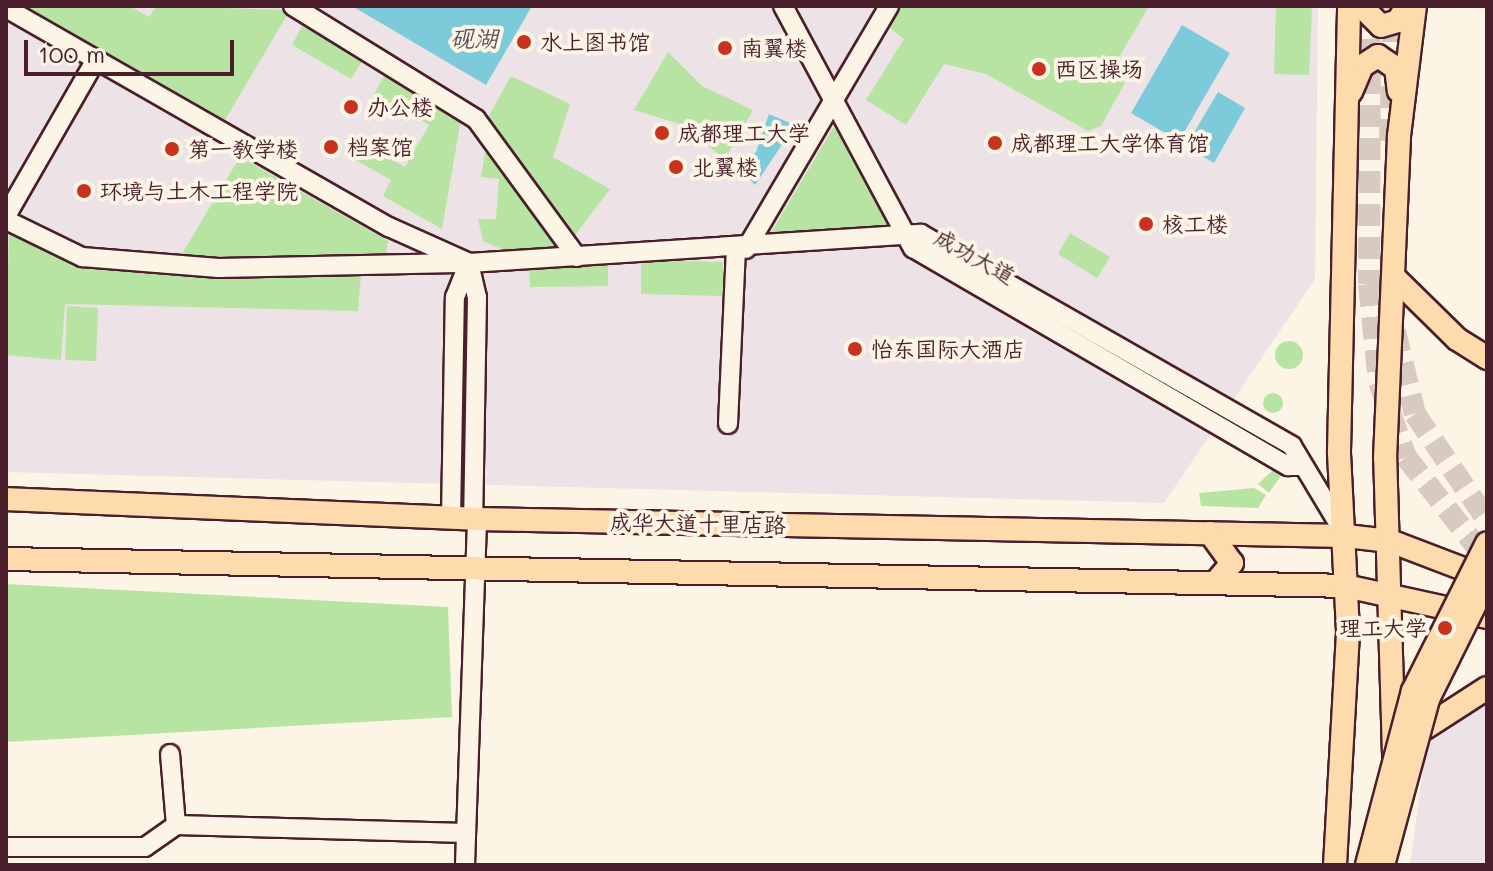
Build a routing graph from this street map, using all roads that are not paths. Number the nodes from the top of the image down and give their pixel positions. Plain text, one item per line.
1 (293, 6) edge
2 (783, 6) edge
3 (889, 6) edge
4 (1349, 6) edge
5 (1361, 6) edge
6 (1407, 6) edge
7 (1415, 6) edge
8 (6, 8) edge
9 (95, 61) junction
10 (836, 96) junction
11 (1345, 124) junction
12 (1399, 136) junction
13 (6, 218) edge
14 (908, 236) junction
15 (741, 250) junction
16 (577, 257) junction
17 (469, 263) junction
18 (1397, 280) junction
19 (1487, 358) edge
20 (728, 424) dead end
21 (6, 499) edge
22 (467, 518) junction
23 (1210, 533) junction
24 (1346, 536) junction
25 (1390, 541) junction
26 (1487, 543) edge
27 (6, 559) edge
28 (476, 570) junction
29 (1487, 579) edge
30 (1215, 583) junction
31 (1346, 586) junction
32 (1390, 591) junction
33 (1487, 617) edge
34 (1487, 688) edge
35 (170, 754) dead end
36 (1395, 776) junction
37 (176, 825) junction
38 (466, 833) junction
39 (6, 847) edge
40 (465, 865) edge
41 (1335, 865) edge
42 (1367, 865) edge
43 (1383, 865) edge
44 (1390, 865) edge

1 - 16 street
2 - 10 street
3 - 10 street
4 - 11 main road
5 - 6 main road
7 - 12 main road
8 - 9 street
9 - 13 street
9 - 17 street
10 - 14 street
10 - 15 street
11 - 12 main road
11 - 24 main road
12 - 18 main road
13 - 17 street
14 - 15 street
14 - 24 street, 成功大道
15 - 16 street
15 - 20 street
16 - 17 street
17 - 22 street
18 - 19 main road
18 - 25 main road
21 - 22 main road, 成华大道十里店路
22 - 23 main road, 成华大道十里店路
22 - 28 street
23 - 24 main road, 成华大道十里店路
23 - 30 main road
24 - 25 main road, 成华大道十里店路
24 - 31 main road
25 - 29 main road, 成华大道十里店路
25 - 32 main road
26 - 42 main road, bridge
27 - 28 main road
28 - 30 main road
28 - 38 street
29 - 43 main road, bridge
30 - 31 main road
31 - 32 main road
31 - 41 main road
32 - 33 main road
32 - 36 main road
34 - 36 main road
35 - 37 street
36 - 44 main road
37 - 38 street
37 - 39 street
38 - 40 street

